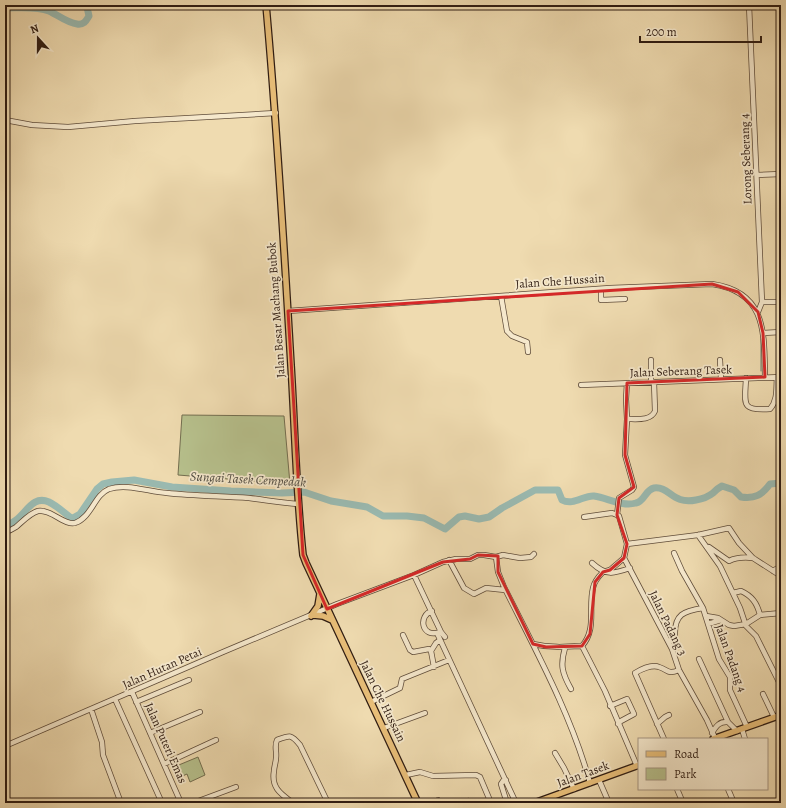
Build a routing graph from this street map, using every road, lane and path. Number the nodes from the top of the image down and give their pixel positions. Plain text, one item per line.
1 (266, 5) edge
2 (749, 5) edge
3 (276, 113) junction
4 (5, 120) edge
5 (781, 174) edge
6 (757, 175) junction
7 (601, 289) junction
8 (501, 296) junction
9 (625, 299) dead end
10 (762, 302) junction
11 (781, 302) edge
12 (288, 310) junction
13 (758, 312) junction
14 (781, 332) edge
15 (763, 333) junction
16 (528, 352) dead end
17 (651, 360) dead end
18 (720, 360) dead end
19 (765, 377) junction
20 (779, 377) edge
21 (746, 378) junction
22 (722, 379) junction
23 (653, 382) junction
24 (627, 383) junction
25 (581, 385) dead end
26 (627, 419) junction
27 (298, 504) junction
28 (617, 515) junction
29 (584, 517) dead end
30 (5, 532) edge
31 (698, 535) junction
32 (627, 544) junction
33 (707, 546) junction
34 (674, 553) dead end
35 (534, 554) dead end
36 (496, 557) junction
37 (624, 558) junction
38 (753, 558) junction
39 (449, 560) junction
40 (592, 563) dead end
41 (781, 566) edge
42 (630, 568) junction
43 (773, 571) junction
44 (603, 572) junction
45 (414, 575) junction
46 (781, 576) edge
47 (505, 590) junction
48 (733, 593) junction
49 (320, 594) junction
50 (703, 608) junction
51 (327, 609) junction
52 (432, 611) junction
53 (781, 613) edge
54 (312, 615) junction
55 (760, 615) junction
56 (706, 616) junction
57 (333, 620) junction
58 (721, 620) junction
59 (708, 624) junction
60 (746, 624) junction
61 (439, 633) junction
62 (403, 635) dead end
63 (443, 638) junction
64 (669, 643) junction
65 (533, 644) junction
66 (582, 646) junction
67 (565, 648) junction
68 (431, 651) junction
69 (699, 658) dead end
70 (449, 660) junction
71 (434, 667) junction
72 (679, 670) junction
73 (189, 680) dead end
74 (781, 686) edge
75 (571, 689) dead end
76 (132, 692) junction
77 (763, 694) dead end
78 (115, 699) junction
79 (136, 702) junction
80 (371, 702) junction
81 (610, 706) junction
82 (91, 709) junction
83 (200, 712) dead end
84 (425, 712) dead end
85 (669, 715) dead end
86 (779, 716) edge
87 (728, 722) junction
88 (618, 724) junction
89 (658, 724) junction
90 (384, 728) junction
91 (742, 729) junction
92 (150, 733) junction
93 (713, 737) edge
94 (664, 738) edge
95 (745, 738) edge
96 (216, 740) dead end
97 (5, 746) edge
98 (555, 753) dead end
99 (164, 764) junction
100 (638, 766) edge
101 (406, 775) junction
102 (506, 780) junction
103 (599, 780) junction
104 (590, 783) junction
105 (236, 787) dead end
106 (574, 789) junction
107 (678, 790) edge
108 (728, 790) edge
109 (121, 803) edge
110 (162, 803) edge
111 (181, 803) edge
112 (193, 803) edge
113 (293, 803) edge
114 (328, 803) edge
115 (418, 803) edge
116 (491, 803) edge
117 (507, 803) edge
118 (516, 803) edge
119 (534, 803) edge
120 (608, 803) edge
121 (684, 803) edge
122 (734, 803) edge

1 - 3 main road, Jalan Besar Machang Bubok
2 - 6 street, Lorong Seberang 4
3 - 4 street
3 - 12 main road, Jalan Besar Machang Bubok
5 - 6 street
6 - 10 street, Lorong Seberang 4
7 - 8 street, Jalan Che Hussain
7 - 9 street
7 - 13 street, Jalan Che Hussain
8 - 12 street, Jalan Che Hussain
8 - 16 street
10 - 11 street
10 - 13 street, Lorong Seberang 4
12 - 27 main road, Jalan Besar Machang Bubok
13 - 15 street, Jalan Che Hussain
14 - 15 street
15 - 19 street, Jalan Che Hussain
17 - 23 street
18 - 22 street
19 - 20 street, Jalan Seberang Tasek
19 - 21 street, Jalan Seberang Tasek
20 - 21 street
21 - 22 street, Jalan Seberang Tasek
22 - 23 street, Jalan Seberang Tasek
23 - 24 street, Jalan Seberang Tasek
23 - 26 street
24 - 25 street, Jalan Seberang Tasek
24 - 26 street
26 - 28 street
27 - 30 street
27 - 49 main road, Jalan Besar Machang Bubok
28 - 29 street
28 - 32 street
31 - 32 street
31 - 33 street
31 - 38 street
32 - 37 street
33 - 38 street
33 - 48 street
34 - 50 street, Jalan Padang 4
35 - 36 street, Jalan Hutan Petai
36 - 39 street, Jalan Hutan Petai
36 - 47 street
37 - 42 street, Jalan Padang 3
37 - 44 street
38 - 43 street
39 - 45 street, Jalan Hutan Petai
39 - 47 street
40 - 44 street
41 - 43 street
42 - 44 street
42 - 64 street, Jalan Padang 3
43 - 46 street
44 - 66 street
45 - 51 street, Jalan Hutan Petai
45 - 52 street
47 - 65 street
48 - 55 street
48 - 60 street
49 - 51 main road, Jalan Besar Machang Bubok
49 - 54 main road
50 - 56 street, Jalan Padang 4
50 - 64 street
51 - 54 street, Jalan Hutan Petai
51 - 57 main road, Jalan Che Hussain
52 - 61 street
52 - 61 street
53 - 55 street
54 - 57 main road
54 - 76 street, Jalan Hutan Petai
55 - 60 street
56 - 58 street
56 - 59 street, Jalan Padang 4
57 - 80 main road, Jalan Che Hussain
58 - 59 street
58 - 60 street
59 - 91 street, Jalan Padang 4
60 - 74 street
61 - 63 street
62 - 68 street
63 - 68 street
63 - 70 street
64 - 72 street, Jalan Padang 3
65 - 67 street
65 - 104 street
66 - 67 street
66 - 81 street
67 - 75 street
68 - 71 street
69 - 87 street
70 - 71 street
70 - 102 street
71 - 80 street
72 - 89 street
72 - 93 street, Jalan Padang 3
73 - 79 street
76 - 78 street, Jalan Hutan Petai
76 - 79 street, Jalan Puteri Emas
77 - 86 street
78 - 82 street, Jalan Hutan Petai
78 - 110 street
79 - 92 street, Jalan Puteri Emas
80 - 90 main road, Jalan Che Hussain
81 - 88 street
81 - 88 street
82 - 97 street, Jalan Hutan Petai
82 - 109 street
83 - 92 street
84 - 90 street
85 - 89 street
86 - 91 main road
87 - 91 street
87 - 93 street
88 - 100 street
89 - 94 street
90 - 101 main road, Jalan Che Hussain
91 - 93 main road
91 - 95 street, Jalan Padang 4
92 - 99 street, Jalan Puteri Emas
96 - 99 street
98 - 106 street
99 - 111 street, Jalan Puteri Emas
100 - 103 main road, Jalan Tasek
101 - 115 main road, Jalan Che Hussain
101 - 116 street
102 - 117 street
102 - 118 street
103 - 104 main road, Jalan Tasek
103 - 120 street
104 - 106 main road, Jalan Tasek
105 - 112 street
106 - 119 main road, Jalan Tasek
107 - 121 street
108 - 122 street
113 - 114 street

